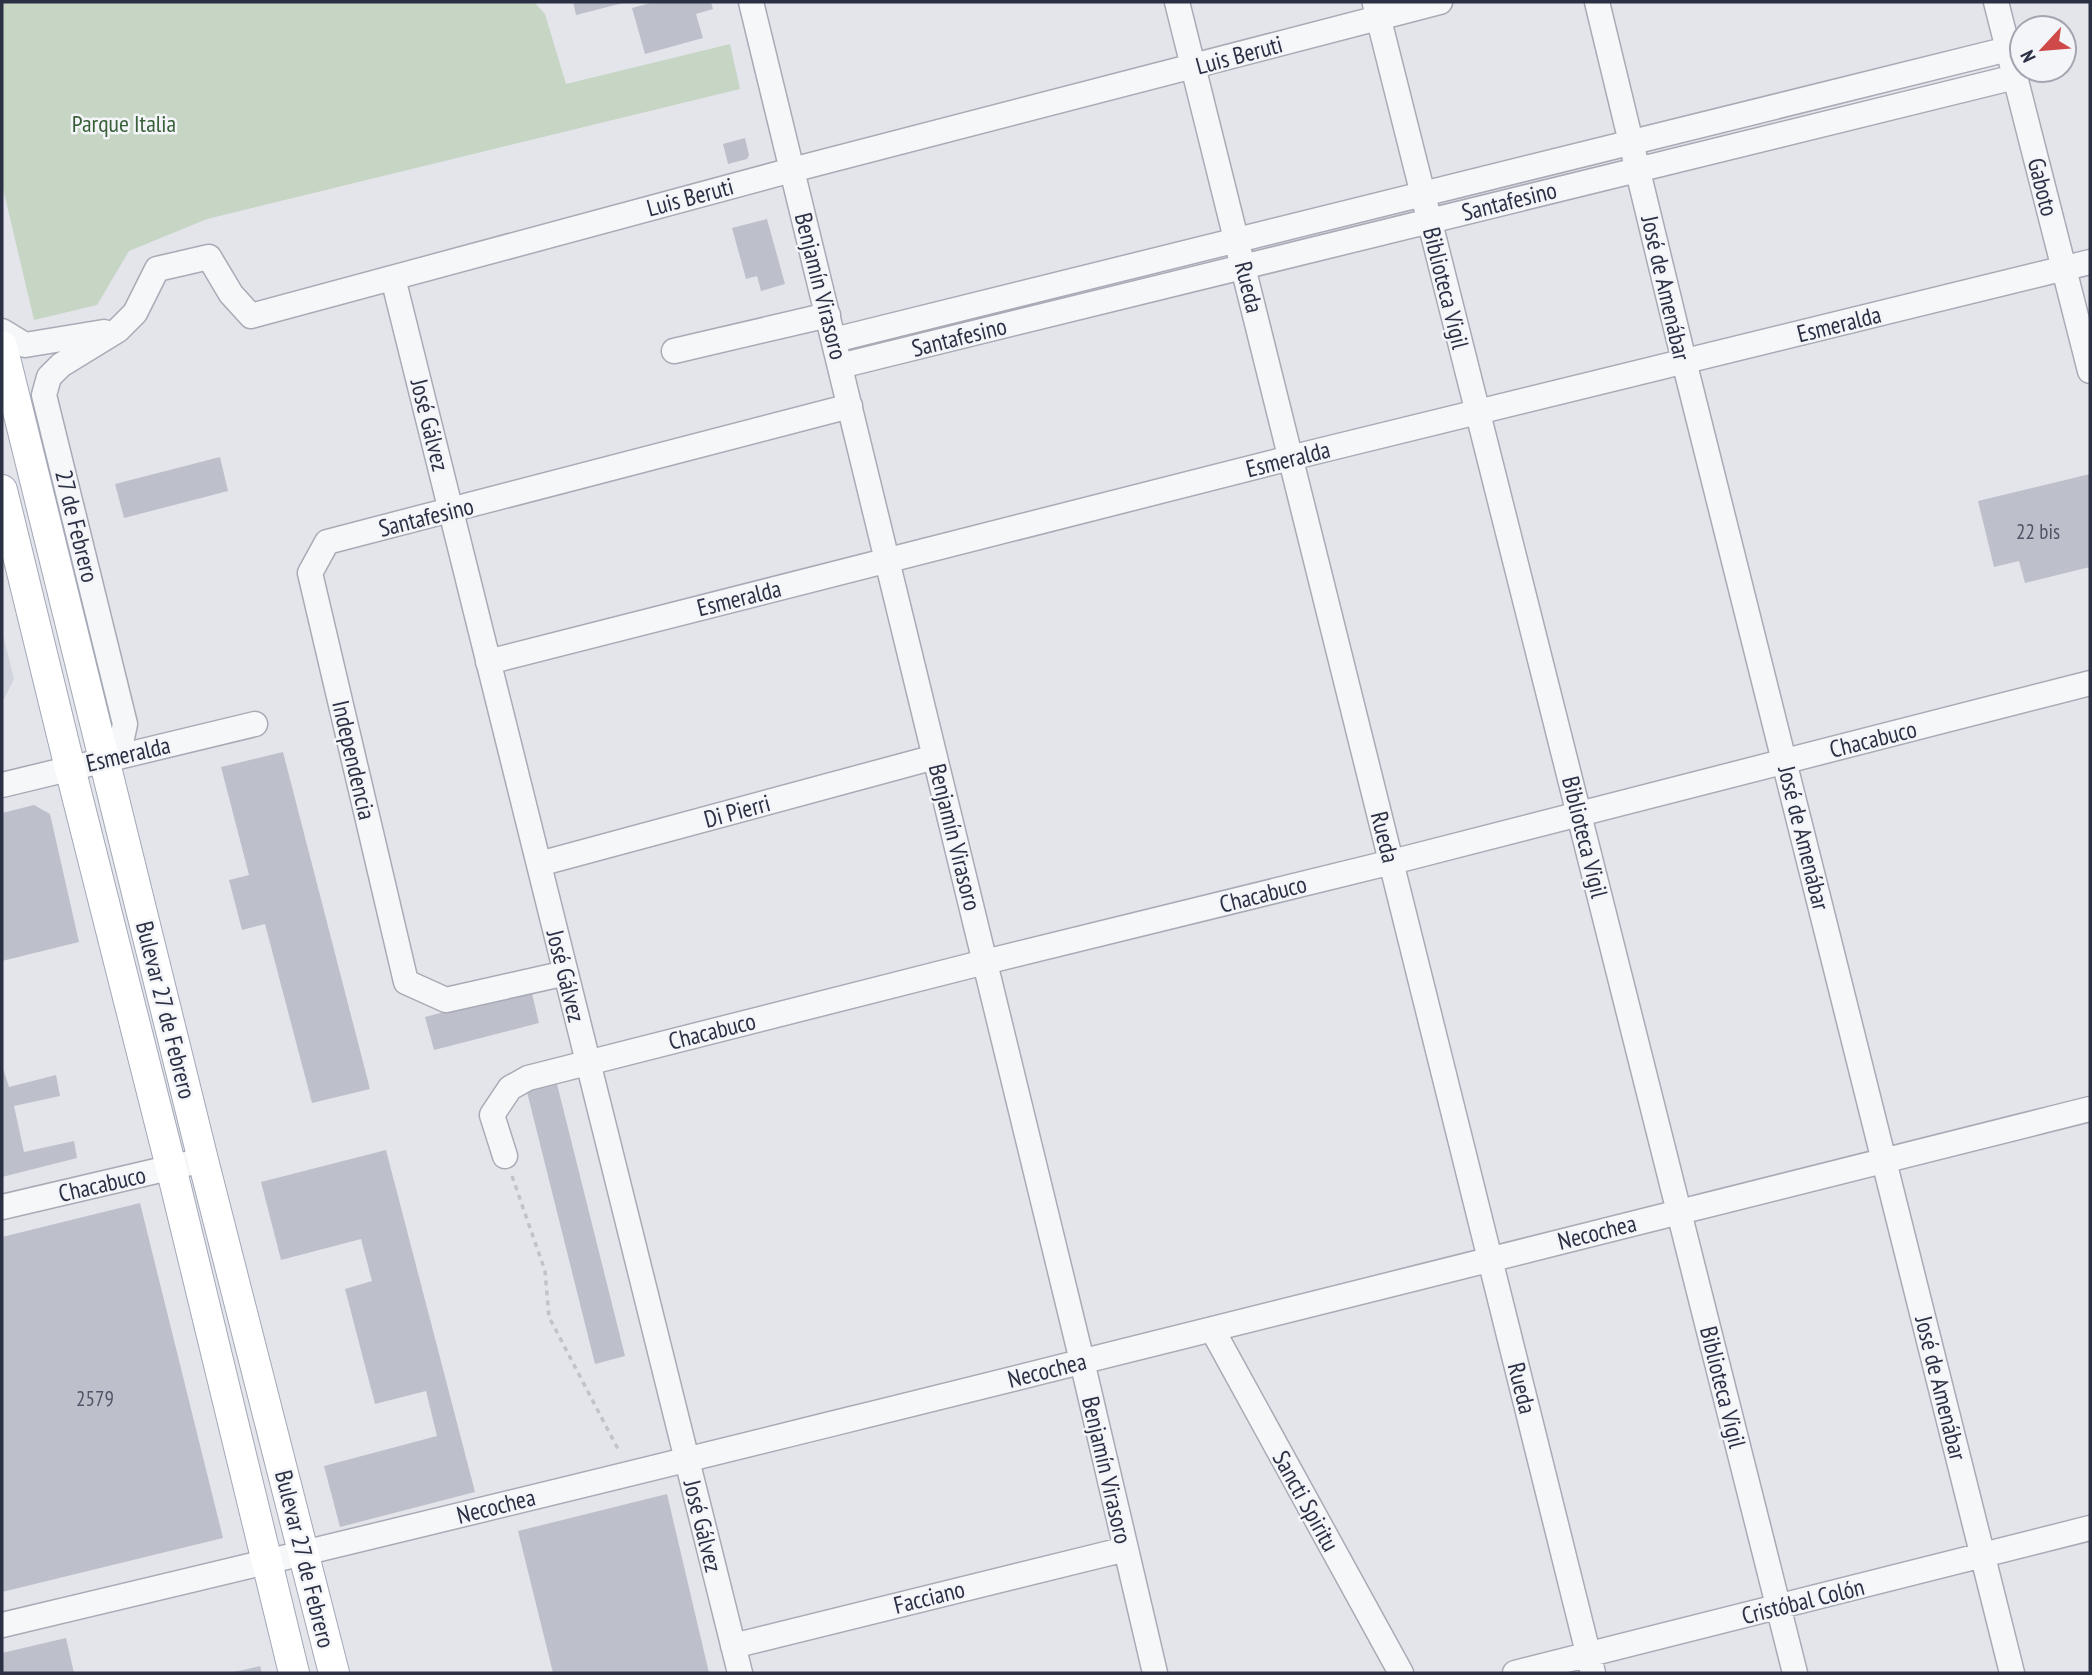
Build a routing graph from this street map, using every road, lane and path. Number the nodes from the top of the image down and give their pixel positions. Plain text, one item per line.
1 (751, 2) edge
2 (1177, 2) edge
3 (1440, 2) edge
4 (1597, 2) edge
5 (1996, 2) edge
6 (1376, 10) edge
7 (2008, 49) joint
8 (1194, 67) junction
9 (2008, 79) edge
10 (2017, 84) edge
11 (1631, 142) junction
12 (1638, 169) junction
13 (792, 170) junction
14 (1422, 194) junction
15 (1429, 221) junction
16 (1238, 240) junction
17 (2090, 262) edge
18 (1245, 266) junction
19 (2064, 269) junction
20 (393, 278) junction
21 (828, 315) junction
22 (118, 330) junction
23 (2, 331) edge
24 (834, 340) junction
25 (2, 346) edge
26 (674, 351) dead end
27 (1684, 361) junction
28 (840, 366) junction
29 (2090, 371) edge
30 (850, 406) junction
31 (1477, 412) junction
32 (1290, 458) junction
33 (2, 491) edge
34 (451, 511) junction
35 (327, 542) joint
36 (888, 560) junction
37 (488, 662) junction
38 (2090, 683) edge
39 (255, 724) dead end
40 (935, 757) junction
41 (111, 759) junction
42 (1784, 762) junction
43 (70, 768) junction
44 (2, 785) edge
45 (1579, 814) junction
46 (1392, 862) junction
47 (539, 864) junction
48 (985, 962) junction
49 (566, 973) junction
50 (588, 1062) junction
51 (2090, 1109) edge
52 (505, 1156) joint
53 (203, 1160) junction
54 (1884, 1160) junction
55 (172, 1167) junction
56 (2, 1208) edge
57 (1679, 1212) junction
58 (1490, 1259) junction
59 (1212, 1329) junction
60 (1082, 1361) junction
61 (687, 1460) junction
62 (630, 1473) junction
63 (2090, 1528) edge
64 (1126, 1549) junction
65 (305, 1553) junction
66 (1983, 1555) junction
67 (267, 1562) junction
68 (1779, 1607) junction
69 (2, 1625) edge
70 (733, 1646) junction
71 (1591, 1664) edge
72 (294, 1673) edge
73 (334, 1673) edge
74 (740, 1673) edge
75 (1155, 1673) edge
76 (1401, 1673) edge
77 (1515, 1673) edge
78 (1795, 1673) edge
79 (2012, 1673) edge

1 - 13 street, Benjamín Virasoro
2 - 8 street, Rueda
3 - 6 street, Luis Beruti
4 - 11 street, José de Amenábar
5 - 7 street, Gaboto
6 - 8 street, Luis Beruti
6 - 14 street, Biblioteca Vigil
7 - 11 street, Santafesino
8 - 13 street, Luis Beruti
8 - 16 street, Rueda
9 - 12 street, Santafesino
10 - 19 street, Gaboto
11 - 12 street, José de Amenábar
11 - 14 street, Santafesino
12 - 15 street, Santafesino
12 - 27 street, José de Amenábar
13 - 20 street, Luis Beruti
13 - 21 street, Benjamín Virasoro
14 - 15 street, Biblioteca Vigil
14 - 16 street, Santafesino
15 - 18 street, Santafesino
15 - 31 street, Biblioteca Vigil
16 - 18 street, Rueda
16 - 24 street, Santafesino
17 - 19 street, Esmeralda
18 - 28 street, Santafesino
18 - 32 street, Rueda
19 - 27 street, Esmeralda
19 - 29 street, Gaboto
20 - 22 street, Luis Beruti
20 - 34 street, José Gálvez
21 - 24 street, Benjamín Virasoro
21 - 26 street
22 - 23 street
22 - 41 street, 27 de Febrero
24 - 28 street, Benjamín Virasoro
25 - 41 main road, Bulevar 27 de Febrero
27 - 31 street, Esmeralda
27 - 42 street, José de Amenábar
28 - 30 street, Benjamín Virasoro
30 - 34 street, Santafesino
30 - 36 street, Benjamín Virasoro
31 - 32 street, Esmeralda
31 - 45 street, Biblioteca Vigil
32 - 36 street, Esmeralda
32 - 46 street, Rueda
33 - 43 main road, Bulevar 27 de Febrero
34 - 35 street, Santafesino
34 - 37 street, José Gálvez
35 - 49 street, Independencia
36 - 37 street, Esmeralda
36 - 40 street, Benjamín Virasoro
37 - 47 street, José Gálvez
38 - 42 street, Chacabuco
39 - 41 street, Esmeralda
40 - 47 street, Di Pierri
40 - 48 street, Benjamín Virasoro
41 - 43 street, Esmeralda
41 - 53 main road, Bulevar 27 de Febrero
42 - 45 street, Chacabuco
42 - 54 street, José de Amenábar
43 - 44 street, Esmeralda
43 - 55 main road, Bulevar 27 de Febrero
45 - 46 street, Chacabuco
45 - 57 street, Biblioteca Vigil
46 - 48 street, Chacabuco
46 - 58 street, Rueda
47 - 49 street, José Gálvez
48 - 50 street, Chacabuco
48 - 60 street, Benjamín Virasoro
49 - 50 street, José Gálvez
50 - 52 street, Chacabuco
50 - 61 street, José Gálvez
51 - 54 street, Necochea
52 - 62 path
53 - 55 street, Chacabuco
53 - 65 main road, Bulevar 27 de Febrero
54 - 57 street, Necochea
54 - 66 street, José de Amenábar
55 - 56 street, Chacabuco
55 - 67 main road, Bulevar 27 de Febrero
57 - 58 street, Necochea
57 - 68 street, Biblioteca Vigil
58 - 59 street, Necochea
58 - 71 street, Rueda
59 - 60 street, Necochea
59 - 76 street, Sancti Spiritu
60 - 61 street, Necochea
60 - 64 street, Benjamín Virasoro
61 - 62 street, Necochea
61 - 70 street, José Gálvez
62 - 65 street, Necochea
63 - 66 street, Cristóbal Colón
64 - 70 street, Facciano
64 - 75 street, Benjamín Virasoro
65 - 67 street, Necochea
65 - 73 main road, Bulevar 27 de Febrero
66 - 68 street, Cristóbal Colón
66 - 79 street, José de Amenábar
67 - 69 street, Necochea
67 - 72 main road, Bulevar 27 de Febrero
68 - 71 street, Cristóbal Colón
68 - 78 street, Biblioteca Vigil
70 - 74 street, José Gálvez
71 - 77 street, Cristóbal Colón

